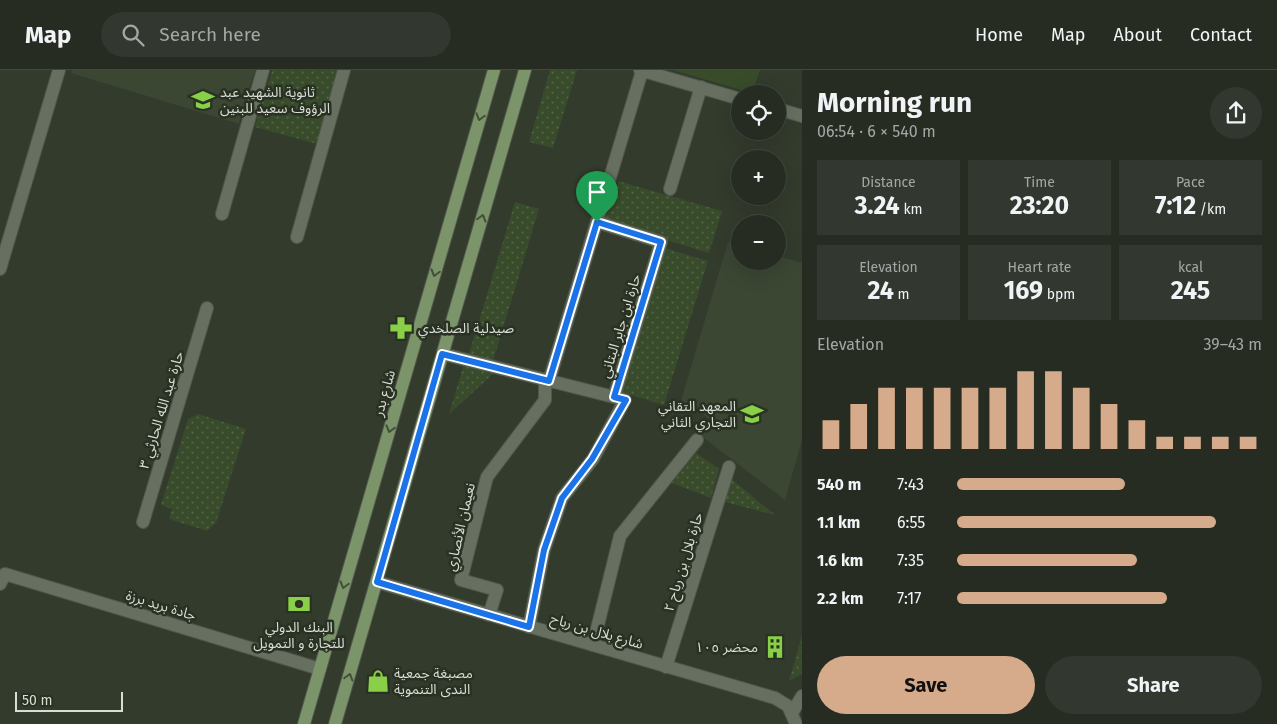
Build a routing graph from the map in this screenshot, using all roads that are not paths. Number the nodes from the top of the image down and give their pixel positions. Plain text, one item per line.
1 (59, 70) edge
2 (263, 70) edge
3 (344, 70) edge
4 (494, 70) edge
5 (524, 70) edge
6 (641, 70) edge
7 (701, 87) junction
8 (731, 96) edge
9 (786, 111) edge
10 (802, 116) edge
11 (670, 189) dead end
12 (222, 214) dead end
13 (597, 222) junction
14 (297, 237) dead end
15 (0, 269) edge
16 (207, 308) dead end
17 (442, 354) junction
18 (547, 380) junction
19 (614, 397) junction
20 (697, 440) dead end
21 (729, 467) dead end
22 (143, 522) dead end
23 (377, 582) junction
24 (0, 584) edge
25 (489, 615) junction
26 (529, 627) junction
27 (593, 646) junction
28 (666, 667) junction
29 (320, 669) junction
30 (802, 696) edge
31 (794, 718) edge
32 (304, 724) edge
33 (335, 724) edge

1 - 15 street
2 - 12 street
3 - 14 street
4 -> 29 main road, شارع بدر
17 -> 5 main road
6 - 7 street
6 - 13 street
7 - 8 street
7 - 11 street
9 - 10 street
13 - 18 street
13 - 19 street, حارة ابن جابر البتاني
16 - 22 street, حارة عبد الله الحارثي ٣
17 - 18 street
17 - 23 main road
18 - 19 street
18 - 25 street, نعيمان الأنصاري
19 - 26 street, حارة ابن جابر البتاني
20 - 27 street
21 - 28 street, حارة بلال بن رباح ٢
23 - 25 street, شارع بلال بن رباح
33 -> 23 main road
24 - 29 street, جادة بريد برزة
25 - 26 street, شارع بلال بن رباح
26 - 27 street, شارع بلال بن رباح
27 - 28 street, شارع بلال بن رباح
28 - 31 street, شارع بلال بن رباح
29 - 32 main road, شارع بدر
30 - 31 street

